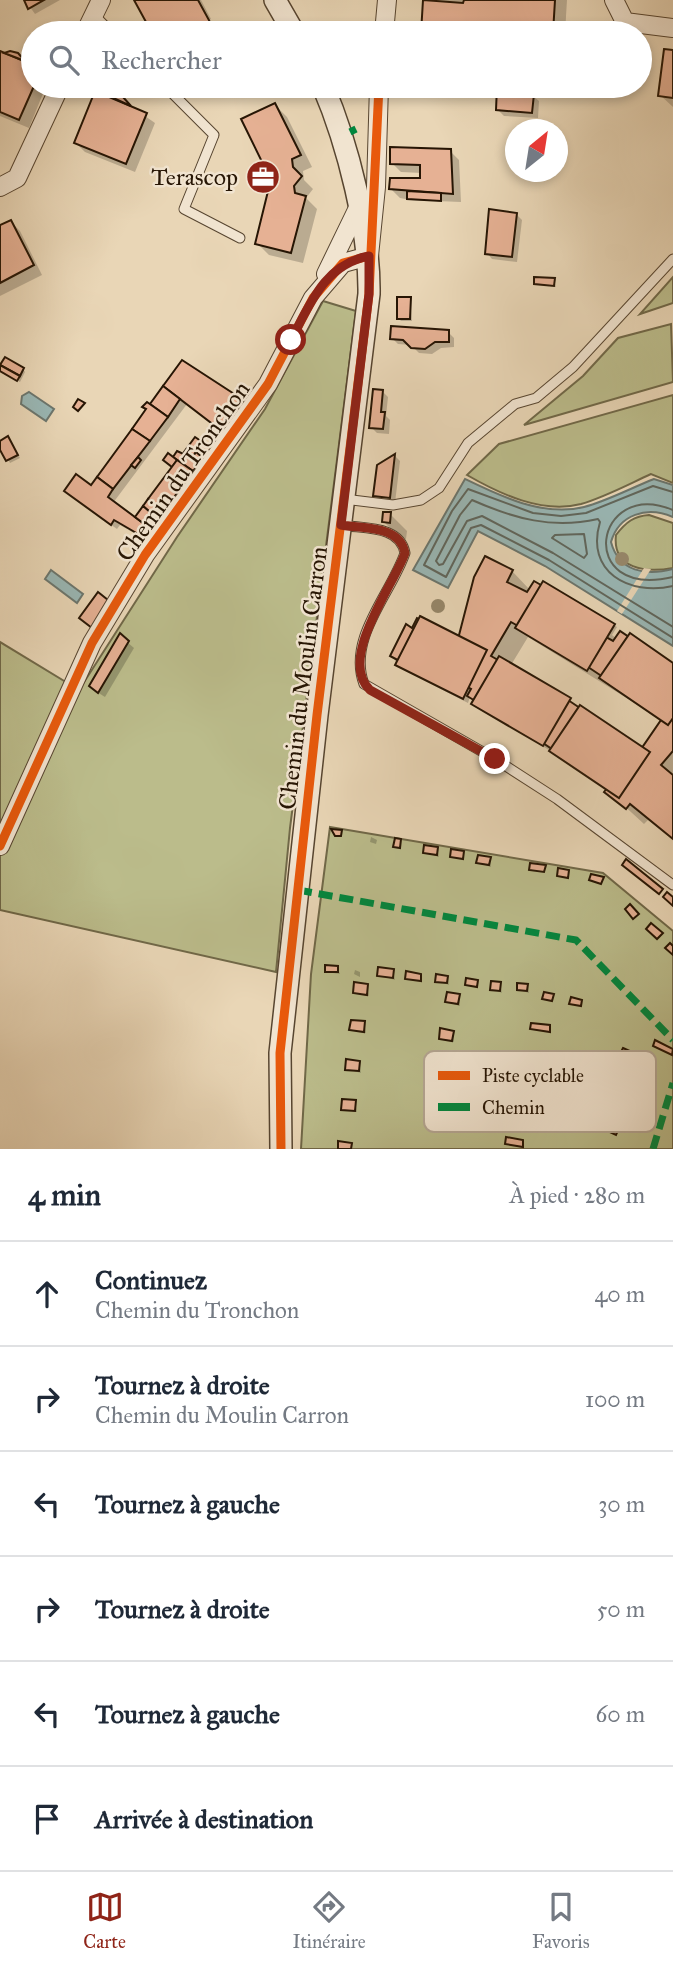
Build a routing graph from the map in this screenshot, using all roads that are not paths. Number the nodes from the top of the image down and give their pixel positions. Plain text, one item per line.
1 (275, 0) edge
2 (387, 0) edge
3 (614, 0) edge
4 (287, 21) edge
5 (385, 21) edge
6 (624, 21) edge
7 (652, 25) edge
8 (673, 27) edge
9 (55, 98) edge
10 (177, 98) edge
11 (327, 98) edge
12 (379, 98) edge
13 (0, 187) edge
14 (358, 208) junction
15 (240, 238) dead end
16 (369, 256) junction
17 (673, 259) edge
18 (313, 298) junction
19 (344, 499) junction
20 (341, 525) junction
21 (0, 846) edge
22 (673, 885) edge
23 (281, 1149) edge

1 - 4 street
2 - 5 street
3 - 6 street
7 - 8 street
9 - 13 street
10 - 15 lane
11 - 14 street
12 - 16 street, Chemin du Moulin Carron
14 - 16 street
14 - 18 street
16 - 18 street, Chemin du Tronchon
16 - 19 street, Chemin du Moulin Carron
17 - 19 lane
18 - 21 street, Chemin du Tronchon
19 - 20 street, Chemin du Moulin Carron
20 - 22 lane
20 - 23 street, Chemin du Moulin Carron

